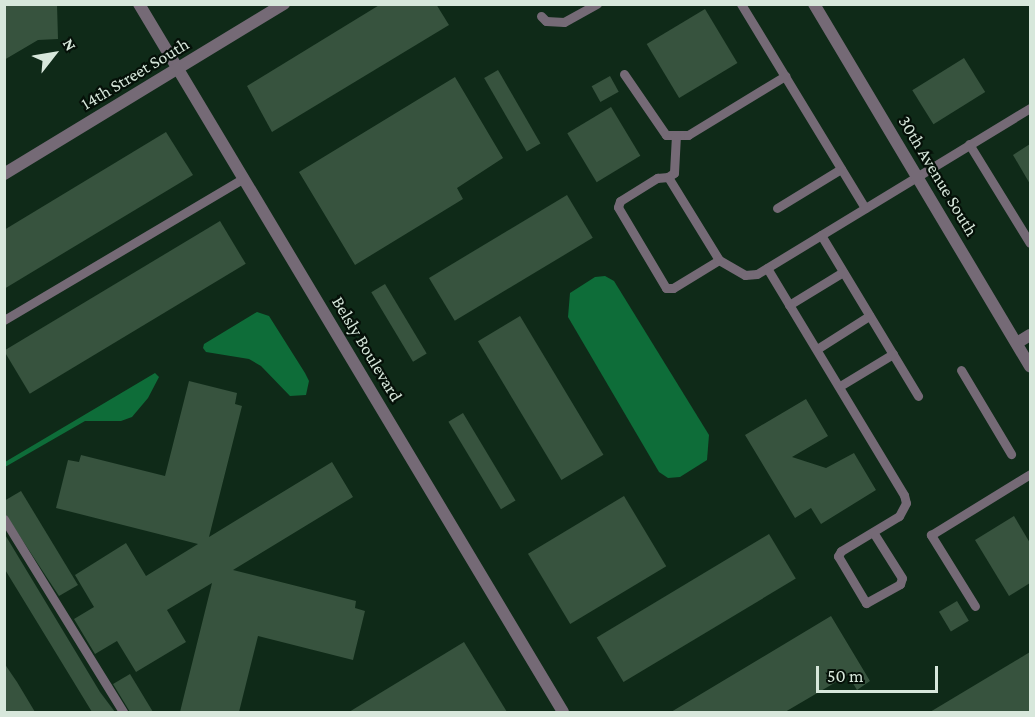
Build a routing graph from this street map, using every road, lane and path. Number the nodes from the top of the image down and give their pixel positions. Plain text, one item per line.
1 (139, 4) edge
2 (284, 4) edge
3 (597, 4) edge
4 (741, 4) edge
5 (814, 4) edge
6 (541, 16) dead end
7 (178, 68) junction
8 (624, 74) dead end
9 (785, 76) junction
10 (1030, 108) edge
11 (676, 135) junction
12 (969, 144) junction
13 (841, 169) junction
14 (4, 174) edge
15 (917, 176) junction
16 (668, 177) junction
17 (244, 178) junction
18 (777, 208) dead end
19 (865, 208) junction
20 (821, 235) junction
21 (1030, 243) edge
22 (719, 260) junction
23 (767, 268) junction
24 (843, 272) junction
25 (789, 305) junction
26 (869, 316) junction
27 (4, 320) edge
28 (1030, 335) edge
29 (1017, 343) junction
30 (816, 349) junction
31 (893, 354) junction
32 (1030, 366) edge
33 (961, 370) dead end
34 (840, 387) junction
35 (918, 396) dead end
36 (1011, 454) dead end
37 (1029, 477) edge
38 (4, 519) edge
39 (873, 532) junction
40 (975, 606) dead end
41 (123, 712) edge
42 (563, 712) edge

1 - 7 street, Belsly Boulevard
2 - 7 street, 14th Street South
3 - 6 lane
4 - 9 lane
5 - 15 street, 30th Avenue South
7 - 14 street, 14th Street South
7 - 17 street, Belsly Boulevard
8 - 11 lane
9 - 11 lane
9 - 13 lane
10 - 12 lane
11 - 16 lane
12 - 15 lane
12 - 21 lane
13 - 18 lane
13 - 19 lane
15 - 19 lane
15 - 29 street, 30th Avenue South
16 - 22 lane
16 - 22 lane
17 - 27 lane
17 - 42 street, Belsly Boulevard
19 - 20 lane
20 - 23 lane
20 - 24 lane
22 - 23 lane
23 - 25 lane
24 - 25 lane
24 - 26 lane
25 - 30 lane
26 - 30 lane
26 - 31 lane
28 - 29 street
29 - 32 street, 30th Avenue South
30 - 34 lane
31 - 34 lane
31 - 35 lane
33 - 36 lane
34 - 39 lane
37 - 40 lane
38 - 41 lane
39 - 39 lane

